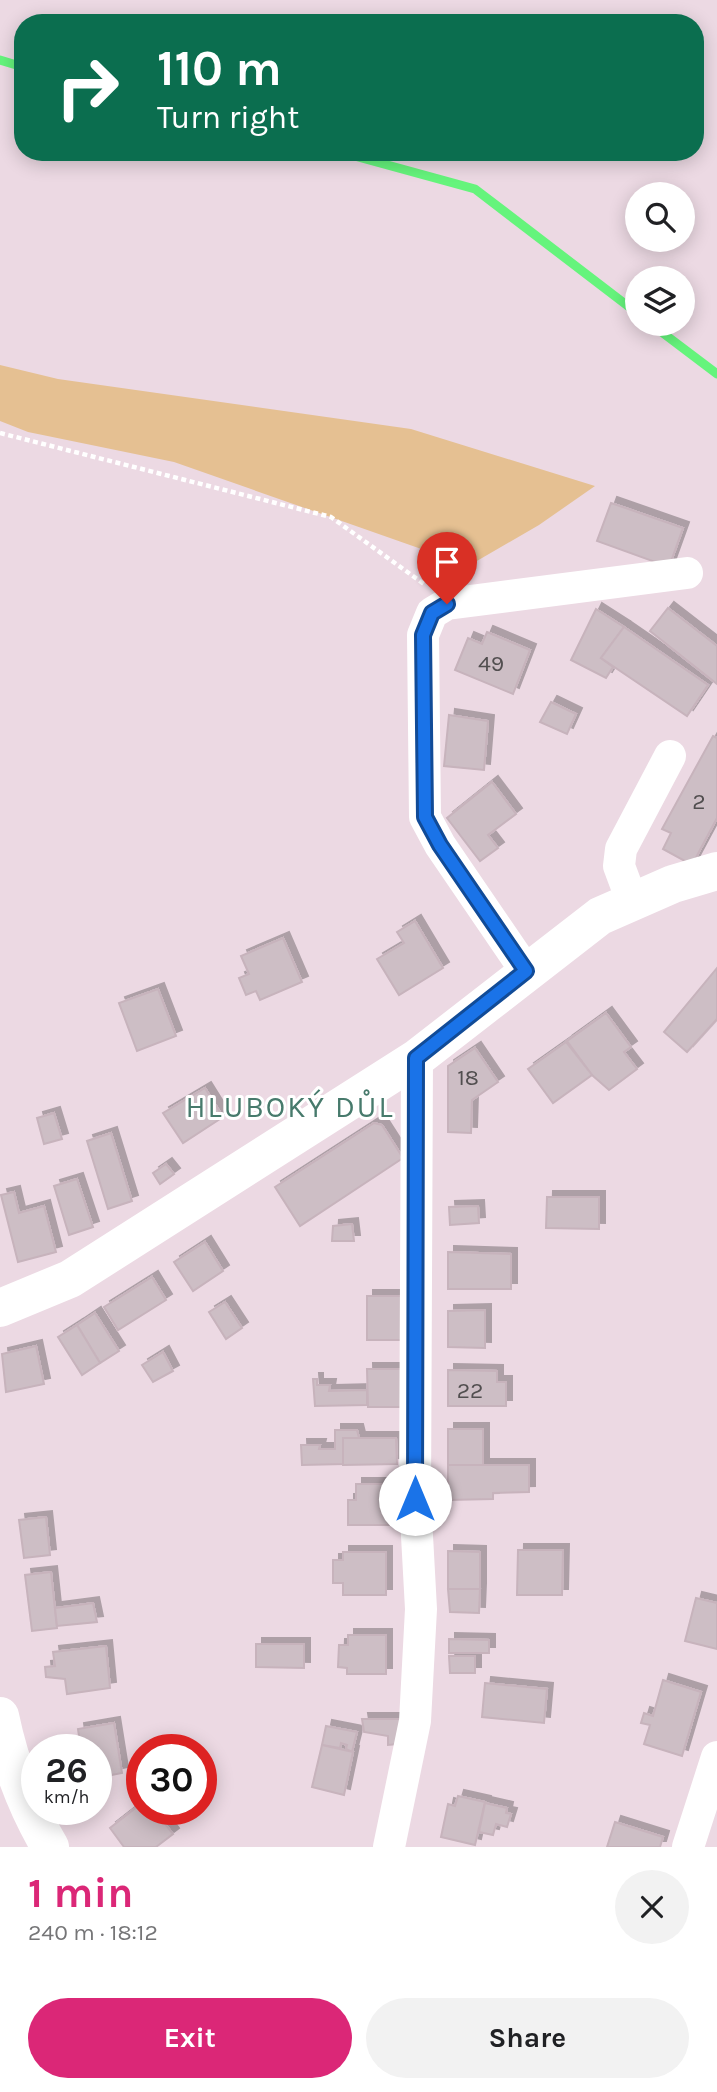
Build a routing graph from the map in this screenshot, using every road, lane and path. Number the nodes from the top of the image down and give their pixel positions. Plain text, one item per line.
1 (0, 433) edge
2 (687, 573) dead end
3 (427, 586) dead end
4 (670, 756) dead end
5 (717, 871) edge
6 (632, 901) junction
7 (526, 971) junction
8 (416, 1058) junction
9 (0, 1308) edge
10 (0, 1716) edge
11 (717, 1757) edge
12 (50, 1847) edge
13 (389, 1847) edge
14 (688, 1847) edge

1 - 3 path
2 - 7 street
4 - 6 street
5 - 6 street
6 - 7 street
7 - 8 street
8 - 9 street
8 - 13 street
10 - 12 street
11 - 14 street

